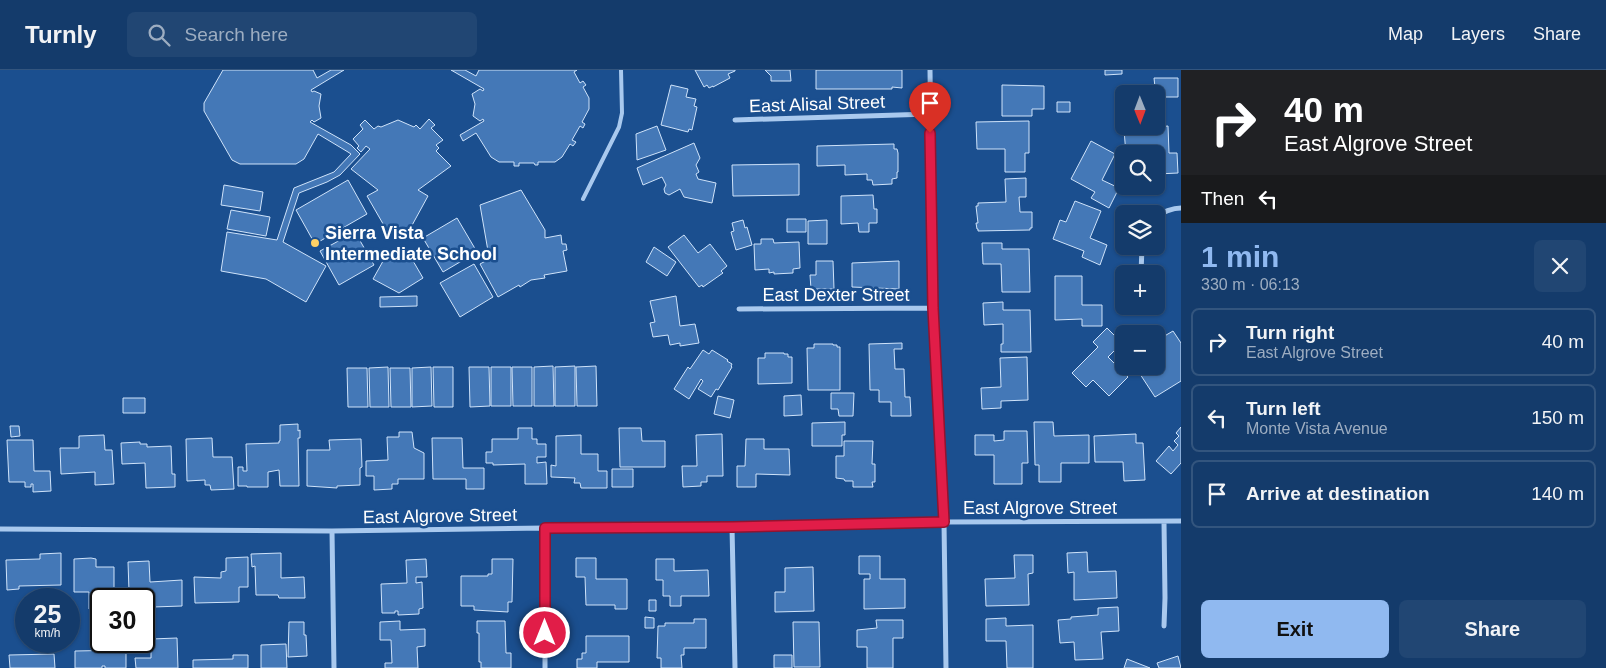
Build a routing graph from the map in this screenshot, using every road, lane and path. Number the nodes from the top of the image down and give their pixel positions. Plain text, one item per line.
1 (621, 70) edge
2 (930, 70) edge
3 (930, 114) junction
4 (735, 120) dead end
5 (583, 199) dead end
6 (1181, 208) edge
7 (1165, 213) edge
8 (933, 308) junction
9 (738, 309) dead end
10 (1181, 521) edge
11 (944, 522) junction
12 (1164, 522) junction
13 (732, 527) junction
14 (545, 528) junction
15 (0, 529) edge
16 (332, 531) junction
17 (1164, 626) dead end
18 (334, 668) edge
19 (545, 668) edge
20 (735, 668) edge
21 (946, 668) edge

1 - 5 lane
2 - 3 street
3 - 4 street, East Alisal Street
3 - 8 street
6 - 7 street
8 - 9 street, East Dexter Street
8 - 11 street
10 - 12 street, East Algrove Street
11 - 12 street, East Algrove Street
11 - 13 street, East Algrove Street
11 - 21 street
12 - 17 street
13 - 14 street, East Algrove Street
13 - 20 street
14 - 16 street, East Algrove Street
14 - 19 street
15 - 16 street, East Algrove Street
16 - 18 street

